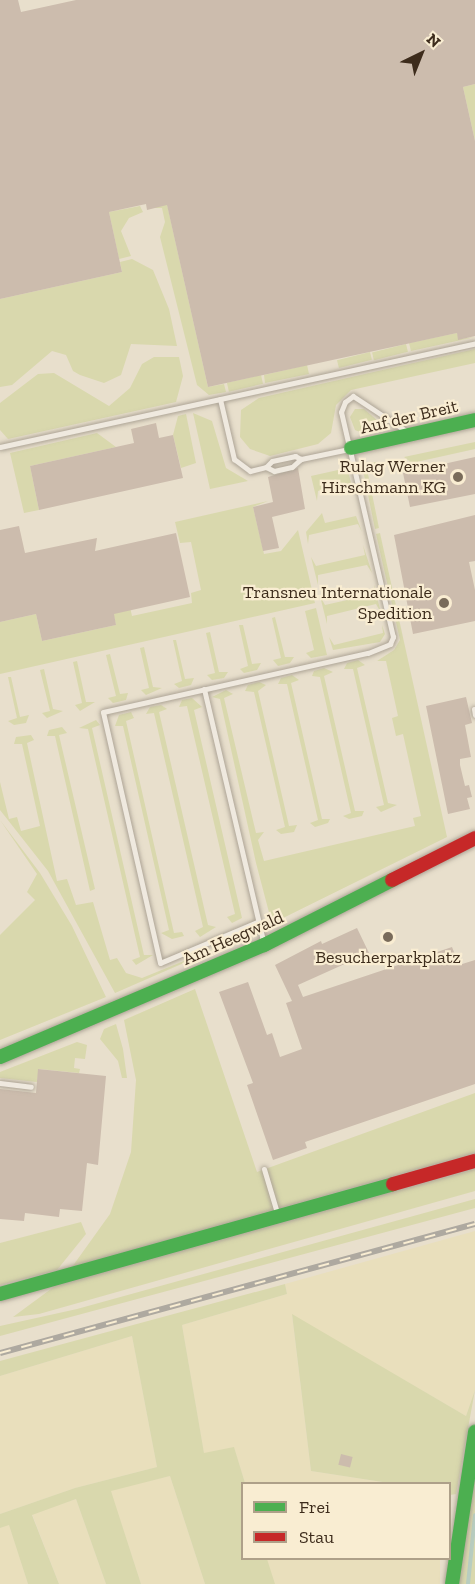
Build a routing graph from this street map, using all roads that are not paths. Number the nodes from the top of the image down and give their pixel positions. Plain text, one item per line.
1 (475, 343) edge
2 (220, 399) junction
3 (475, 420) edge
4 (411, 435) junction
5 (0, 447) edge
6 (351, 448) junction
7 (301, 459) junction
8 (266, 467) junction
9 (204, 689) junction
10 (475, 838) edge
11 (257, 922) junction
12 (264, 945) junction
13 (0, 1057) edge
14 (0, 1083) edge
15 (31, 1087) dead end
16 (475, 1161) edge
17 (264, 1169) dead end
18 (279, 1218) junction
19 (0, 1294) edge
20 (475, 1432) edge
21 (452, 1584) edge

1 - 2 lane
2 - 5 lane
2 - 8 lane
3 - 4 street, Auf der Breit
4 - 6 street, Auf der Breit
4 - 6 lane
6 - 7 lane
6 - 9 lane
7 - 8 lane
7 - 8 lane
9 - 11 lane
9 - 11 lane
10 - 12 street, Am Heegwald
11 - 12 lane
12 - 13 street, Am Heegwald
14 - 15 lane
16 - 18 street
17 - 18 lane
18 - 19 street
20 - 21 street

